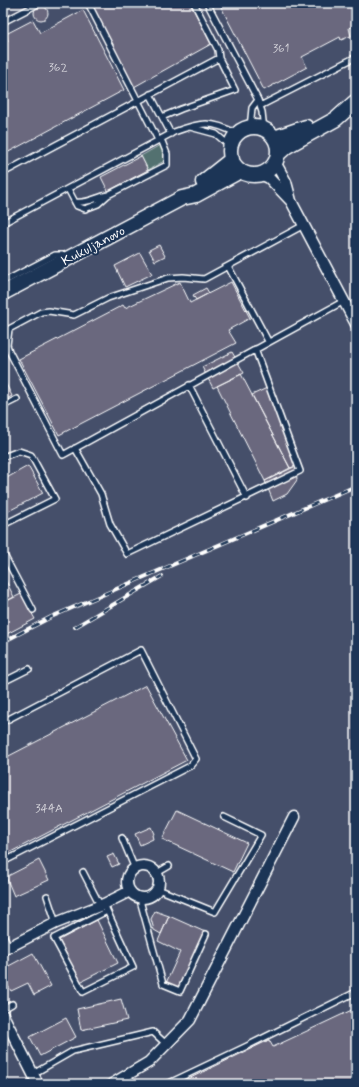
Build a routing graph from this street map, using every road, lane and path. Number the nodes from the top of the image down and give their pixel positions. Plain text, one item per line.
1 (40, 3) edge
2 (88, 3) edge
3 (194, 3) edge
4 (207, 3) edge
5 (3, 22) edge
6 (356, 57) edge
7 (219, 58) junction
8 (150, 94) junction
9 (138, 100) junction
10 (258, 100) junction
11 (356, 102) edge
12 (260, 106) junction
13 (162, 118) junction
14 (189, 127) junction
15 (256, 133) junction
16 (171, 134) junction
17 (160, 140) junction
18 (231, 153) junction
19 (276, 158) junction
20 (240, 170) junction
21 (3, 172) edge
22 (260, 174) junction
23 (68, 189) junction
24 (182, 198) junction
25 (291, 201) junction
26 (3, 223) edge
27 (304, 224) junction
28 (75, 255) junction
29 (228, 266) junction
30 (3, 280) edge
31 (3, 292) edge
32 (344, 302) junction
33 (356, 324) edge
34 (268, 341) junction
35 (255, 349) junction
36 (189, 385) junction
37 (17, 399) dead end
38 (3, 406) edge
39 (75, 448) junction
40 (3, 457) edge
41 (247, 498) junction
42 (3, 525) edge
43 (3, 553) edge
44 (33, 610) dead end
45 (29, 669) dead end
46 (3, 682) edge
47 (3, 722) edge
48 (224, 817) dead end
49 (294, 817) dead end
50 (122, 838) dead end
51 (3, 862) edge
52 (169, 866) dead end
53 (135, 869) junction
54 (83, 872) dead end
55 (157, 873) junction
56 (158, 889) junction
57 (130, 891) junction
58 (47, 896) dead end
59 (142, 899) junction
60 (104, 907) junction
61 (56, 923) junction
62 (3, 934) edge
63 (206, 934) dead end
64 (6, 948) edge
65 (356, 992) edge
66 (12, 1004) dead end
67 (3, 1009) edge
68 (3, 1015) edge
69 (166, 1044) junction
70 (33, 1074) junction
71 (38, 1084) edge
72 (112, 1084) edge
73 (167, 1084) edge

1 - 5 lane
2 - 9 lane
3 - 7 lane
4 - 10 lane
6 - 12 lane
7 - 8 lane
7 - 13 lane
8 - 9 lane
8 - 13 lane
9 - 17 lane
9 - 21 lane
10 - 12 lane
10 - 15 lane
11 - 15 main road
11 - 19 main road
12 - 15 lane
13 - 16 lane
14 - 15 lane
14 - 16 lane
14 - 18 lane
15 - 18 main road
15 - 19 main road
16 - 17 lane
17 - 23 lane
17 - 23 lane
18 - 20 main road
18 - 24 main road
19 - 22 main road
19 - 25 street
20 - 22 main road
20 - 24 main road
22 - 25 street
23 - 26 lane
24 - 28 main road, Kukuljanovo
25 - 27 street
27 - 29 lane
27 - 32 street
28 - 30 lane
28 - 31 main road, Kukuljanovo
29 - 34 lane
29 - 39 lane
32 - 33 street
32 - 34 lane
34 - 35 lane
35 - 36 lane
35 - 41 lane
36 - 39 lane
36 - 41 lane
37 - 38 lane
39 - 41 lane
40 - 42 lane
43 - 44 lane
45 - 46 lane
47 - 51 lane
48 - 56 lane
49 - 69 street
50 - 53 lane
52 - 55 lane
53 - 55 street
53 - 57 street
54 - 60 lane
55 - 56 street
56 - 59 street
57 - 59 street
57 - 60 street
58 - 61 lane
59 - 63 lane
60 - 60 lane
60 - 61 street
61 - 64 street
62 - 64 lane
65 - 73 lane
66 - 67 lane
68 - 70 street
69 - 70 lane
69 - 72 street
70 - 71 street

